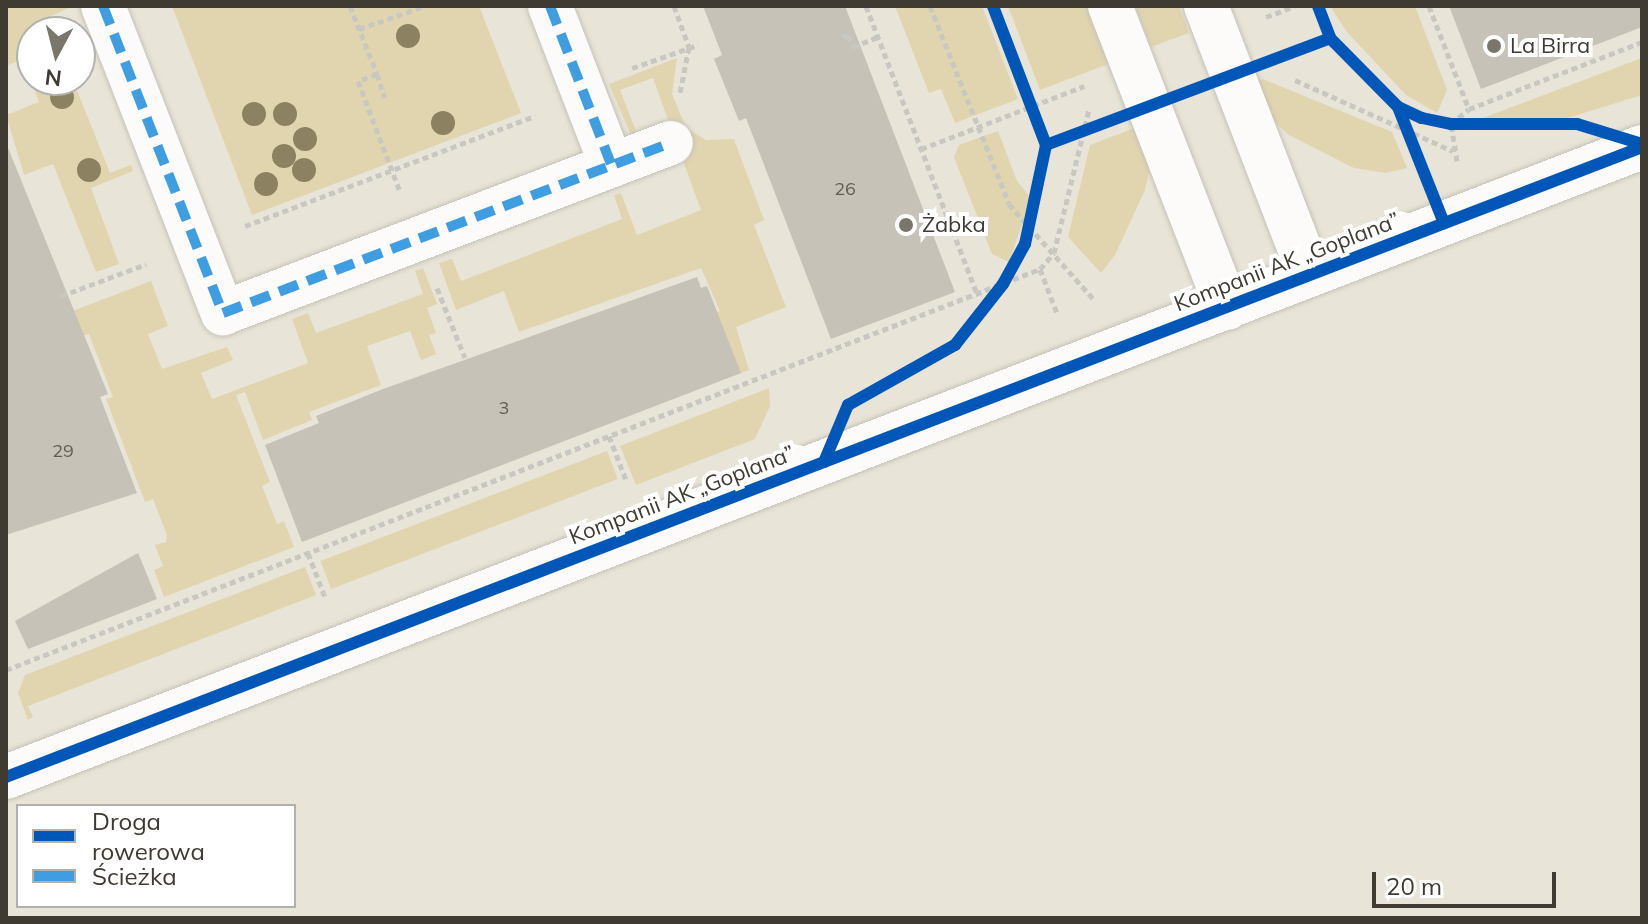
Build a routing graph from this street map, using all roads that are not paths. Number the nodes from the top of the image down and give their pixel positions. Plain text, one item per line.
1 (103, 6) edge
2 (550, 6) edge
3 (1110, 6) edge
4 (1206, 6) edge
5 (671, 143) dead end
6 (1642, 147) edge
7 (611, 164) junction
8 (1310, 275) junction
9 (1227, 308) junction
10 (6, 777) edge

1 - 7 street
2 - 7 street
3 - 9 street
4 - 8 street
5 - 7 street
6 - 8 street, Kompanii AK „Goplana”
8 - 9 street, Kompanii AK „Goplana”
9 - 10 street, Kompanii AK „Goplana”

